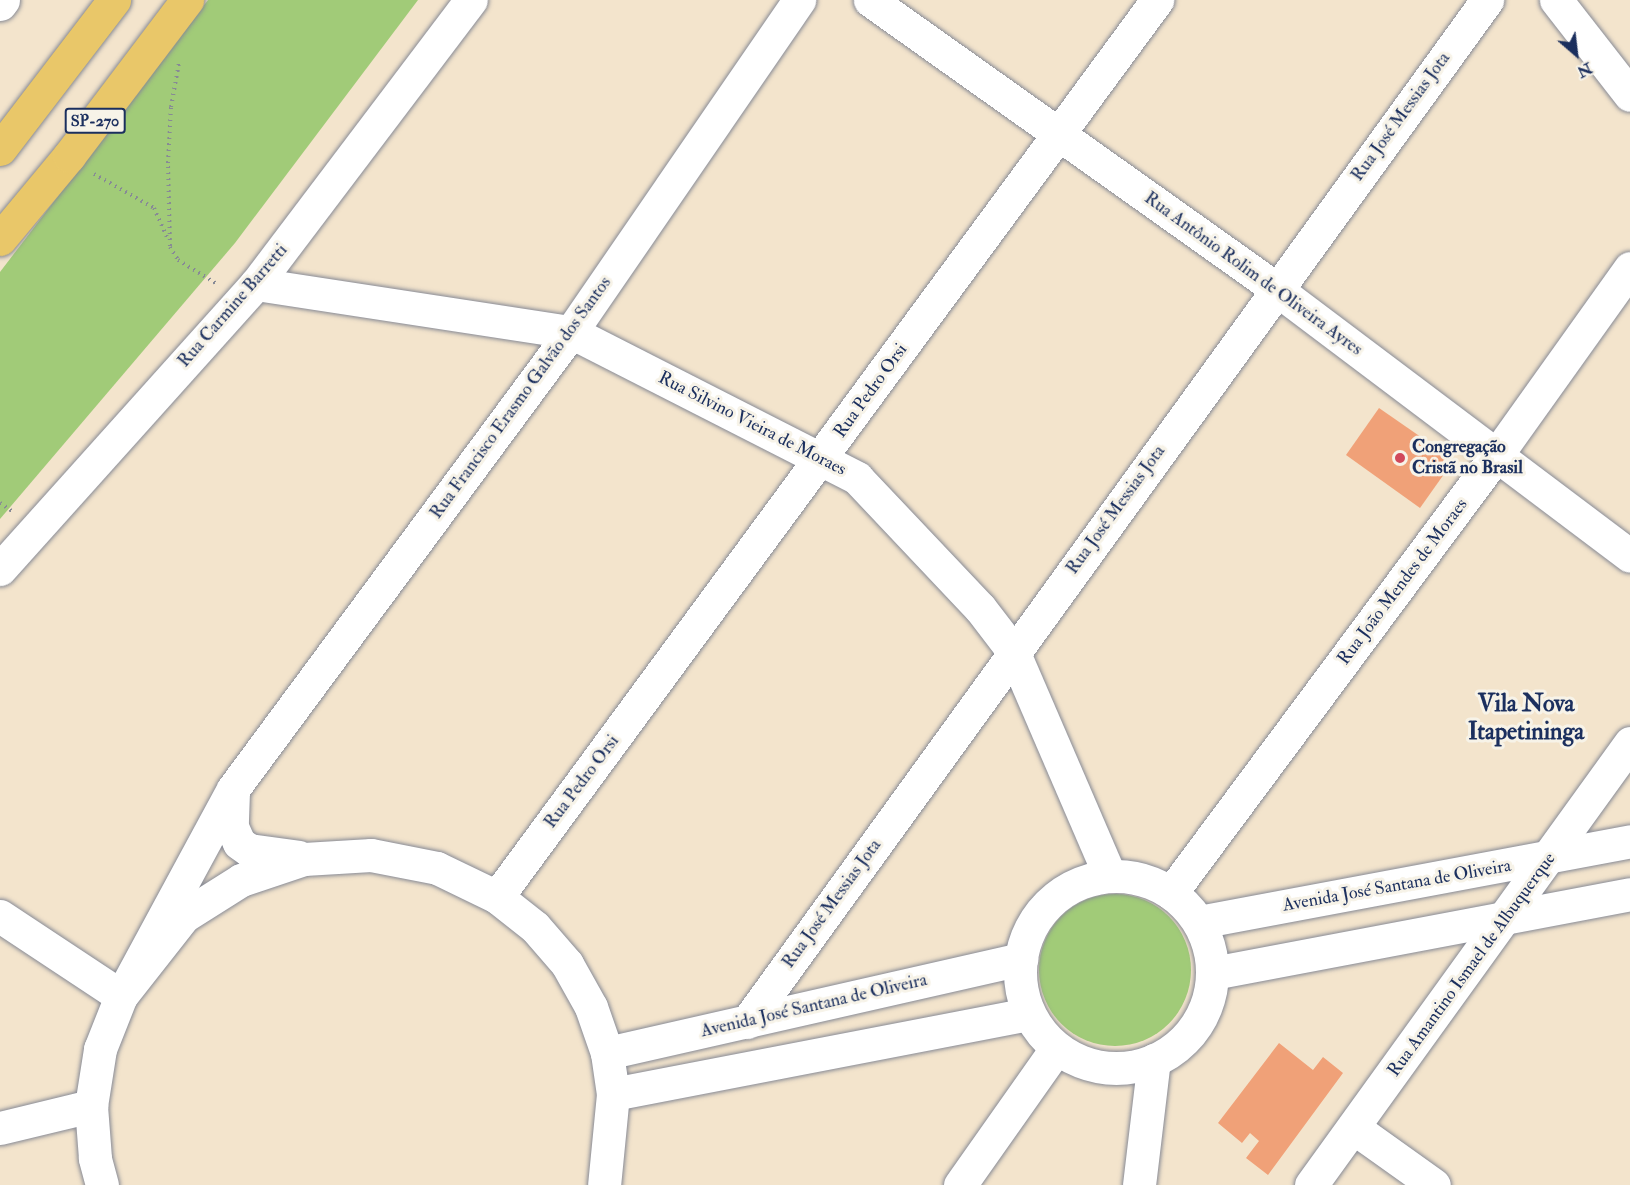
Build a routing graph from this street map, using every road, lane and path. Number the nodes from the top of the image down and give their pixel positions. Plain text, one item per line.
1 (3, 0) edge
2 (114, 0) edge
3 (187, 0) edge
4 (471, 0) edge
5 (799, 0) edge
6 (870, 0) edge
7 (1157, 0) edge
8 (1487, 0) edge
9 (1556, 0) edge
10 (0, 4) edge
11 (181, 53) dead end
12 (60, 72) junction
13 (1630, 94) edge
14 (0, 124) edge
15 (1058, 135) junction
16 (0, 149) edge
17 (69, 156) junction
18 (0, 239) edge
19 (170, 246) junction
20 (1630, 268) edge
21 (1276, 289) junction
22 (249, 291) junction
23 (571, 332) junction
24 (1498, 453) junction
25 (821, 459) junction
26 (1630, 556) edge
27 (0, 569) edge
28 (1013, 651) junction
29 (1630, 743) edge
30 (233, 789) junction
31 (1630, 841) edge
32 (317, 858) junction
33 (1550, 858) junction
34 (1109, 874) junction
35 (1171, 893) junction
36 (1630, 894) edge
37 (497, 897) junction
38 (0, 916) edge
39 (1500, 920) junction
40 (1199, 922) junction
41 (1021, 959) junction
42 (1213, 973) junction
43 (121, 996) junction
44 (1029, 1014) junction
45 (747, 1022) junction
46 (1056, 1049) junction
47 (607, 1053) junction
48 (1154, 1060) junction
49 (613, 1094) junction
50 (91, 1106) junction
51 (0, 1128) edge
52 (1354, 1128) junction
53 (102, 1185) edge
54 (604, 1185) edge
55 (960, 1185) edge
56 (1139, 1185) edge
57 (1311, 1185) edge
58 (1434, 1185) edge

1 - 10 street
2 - 12 highway, SP-270
3 - 17 highway, SP-270
4 - 22 street, Rua Carmine Barretti
5 - 23 street, Rua Francisco Erasmo Galvão dos Santos
6 - 15 street, Rua Antônio Rolim de Oliveira Ayres
7 - 15 street, Rua Pedro Orsi
8 - 21 street, Rua José Messias Jota
9 - 13 street
11 - 19 path
12 - 14 highway
12 - 16 highway, SP-270
15 - 21 street, Rua Antônio Rolim de Oliveira Ayres
15 - 25 street, Rua Pedro Orsi
17 - 18 highway, SP-270
17 - 19 path
19 - 22 path
20 - 24 street, Rua João Mendes de Moraes
21 - 24 street, Rua Antônio Rolim de Oliveira Ayres
21 - 28 street, Rua José Messias Jota
22 - 23 street, Rua Silvino Vieira de Moraes
22 - 27 street, Rua Carmine Barretti
23 - 25 street, Rua Silvino Vieira de Moraes
23 - 30 street, Rua Francisco Erasmo Galvão dos Santos
24 - 26 street, Rua Antônio Rolim de Oliveira Ayres
24 - 35 street, Rua João Mendes de Moraes
25 - 28 street, Rua Silvino Vieira de Moraes
25 - 37 street, Rua Pedro Orsi
28 - 34 street, Rua Silvino Vieira de Moraes
28 - 45 street, Rua José Messias Jota
29 - 33 street, Rua Amantino Ismael de Albuquerque
30 - 32 street
30 - 43 street, Rua Francisco Erasmo Galvão dos Santos
31 - 33 street, Avenida José Santana de Oliveira
32 - 37 street
32 - 43 street
33 - 39 street, Rua Amantino Ismael de Albuquerque
33 - 40 street, Avenida José Santana de Oliveira
34 - 35 street
34 - 41 street
35 - 40 street
36 - 39 street
37 - 47 street
38 - 43 street
39 - 42 street
39 - 52 street, Rua Amantino Ismael de Albuquerque
40 - 42 street
41 - 44 street
41 - 45 street, Avenida José Santana de Oliveira
42 - 48 street
43 - 50 street
44 - 46 street
44 - 49 street
45 - 47 street, Avenida José Santana de Oliveira
46 - 48 street
46 - 55 street
47 - 49 street
48 - 56 street
49 - 54 street
50 - 51 street
50 - 53 street
52 - 57 street, Rua Amantino Ismael de Albuquerque
52 - 58 street

